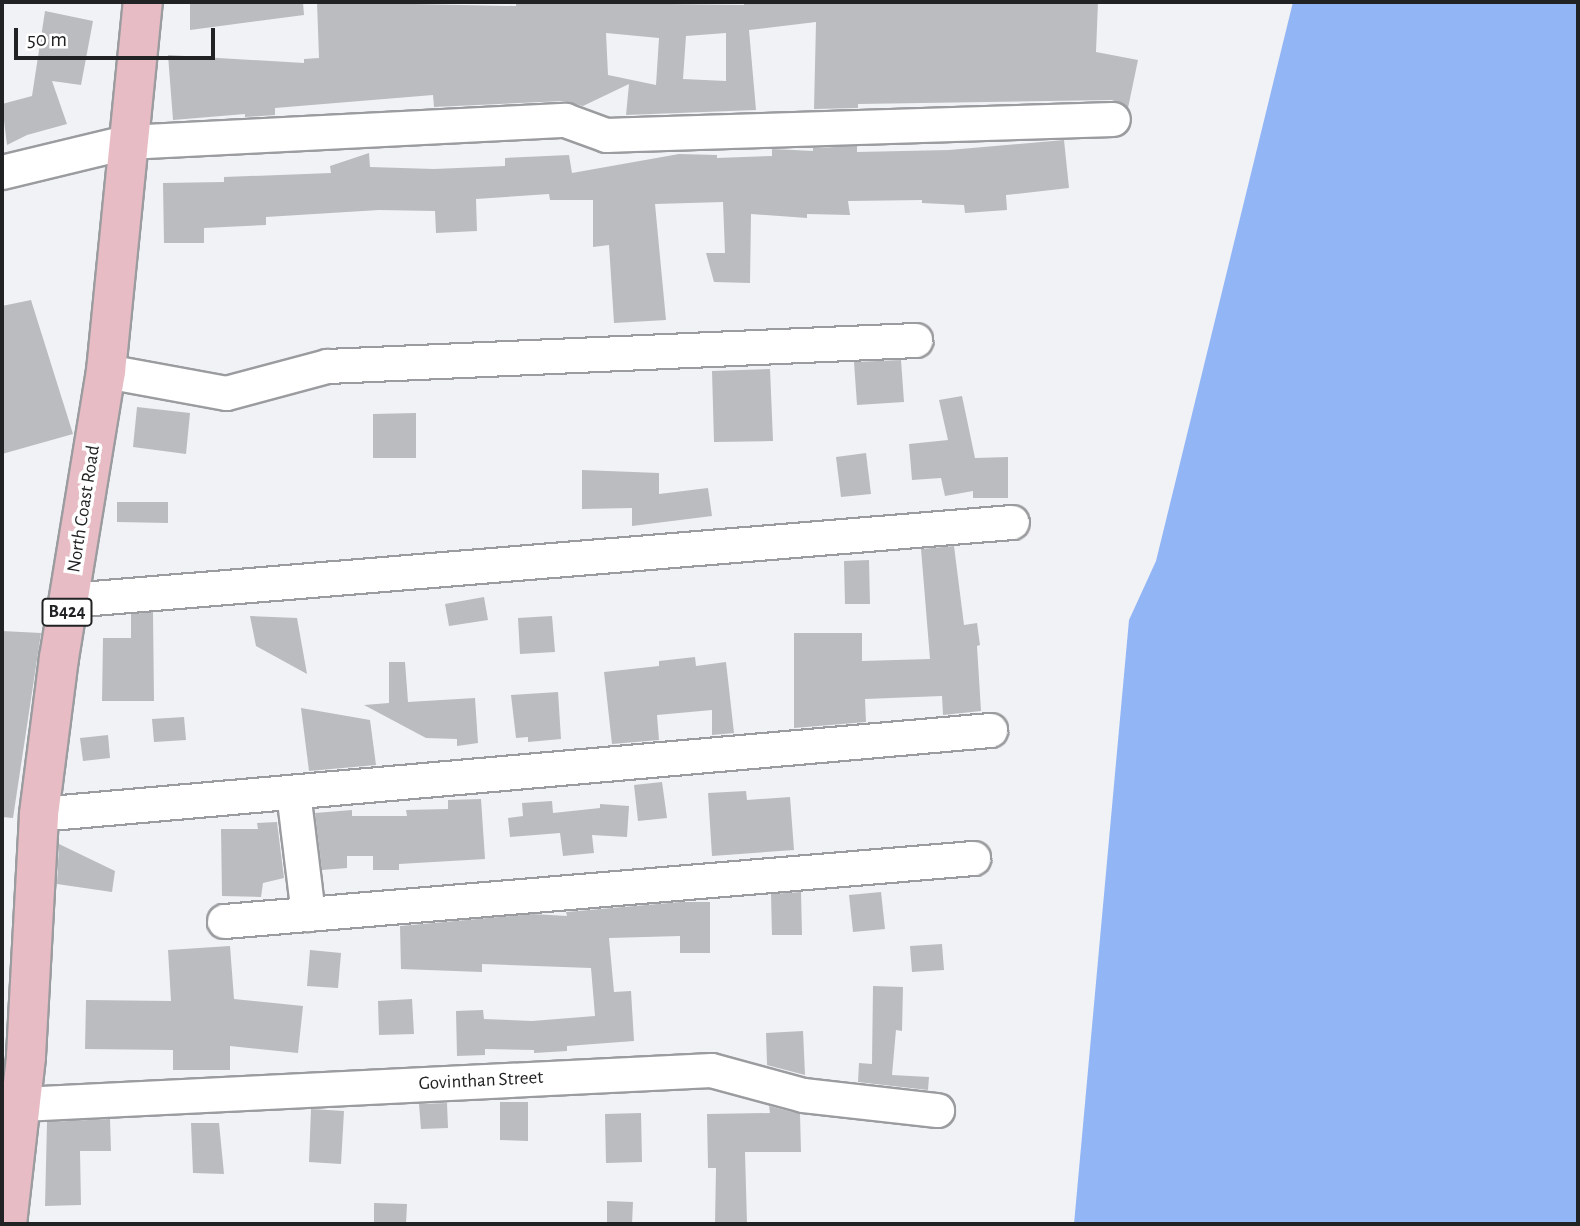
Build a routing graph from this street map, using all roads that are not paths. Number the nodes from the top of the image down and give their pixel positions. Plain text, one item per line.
1 (140, 2) edge
2 (1113, 119) dead end
3 (127, 142) junction
4 (2, 172) edge
5 (915, 340) dead end
6 (106, 371) junction
7 (1012, 523) dead end
8 (69, 600) junction
9 (990, 730) dead end
10 (293, 792) junction
11 (39, 814) junction
12 (973, 858) dead end
13 (308, 914) junction
14 (224, 921) dead end
15 (14, 1060) edge
16 (21, 1104) junction
17 (937, 1110) dead end
18 (7, 1203) edge

1 - 3 main road, North Coast Road / B424
2 - 3 street
3 - 4 street
3 - 6 main road, North Coast Road / B424
5 - 6 street
6 - 8 main road, North Coast Road / B424
7 - 8 street
8 - 11 main road, North Coast Road / B424
9 - 10 street
10 - 11 street
10 - 13 street
11 - 15 main road, North Coast Road / B424
12 - 13 street
13 - 14 street
15 - 16 main road, North Coast Road / B424
16 - 17 street, Govinthan Street
16 - 18 main road, North Coast Road / B424

